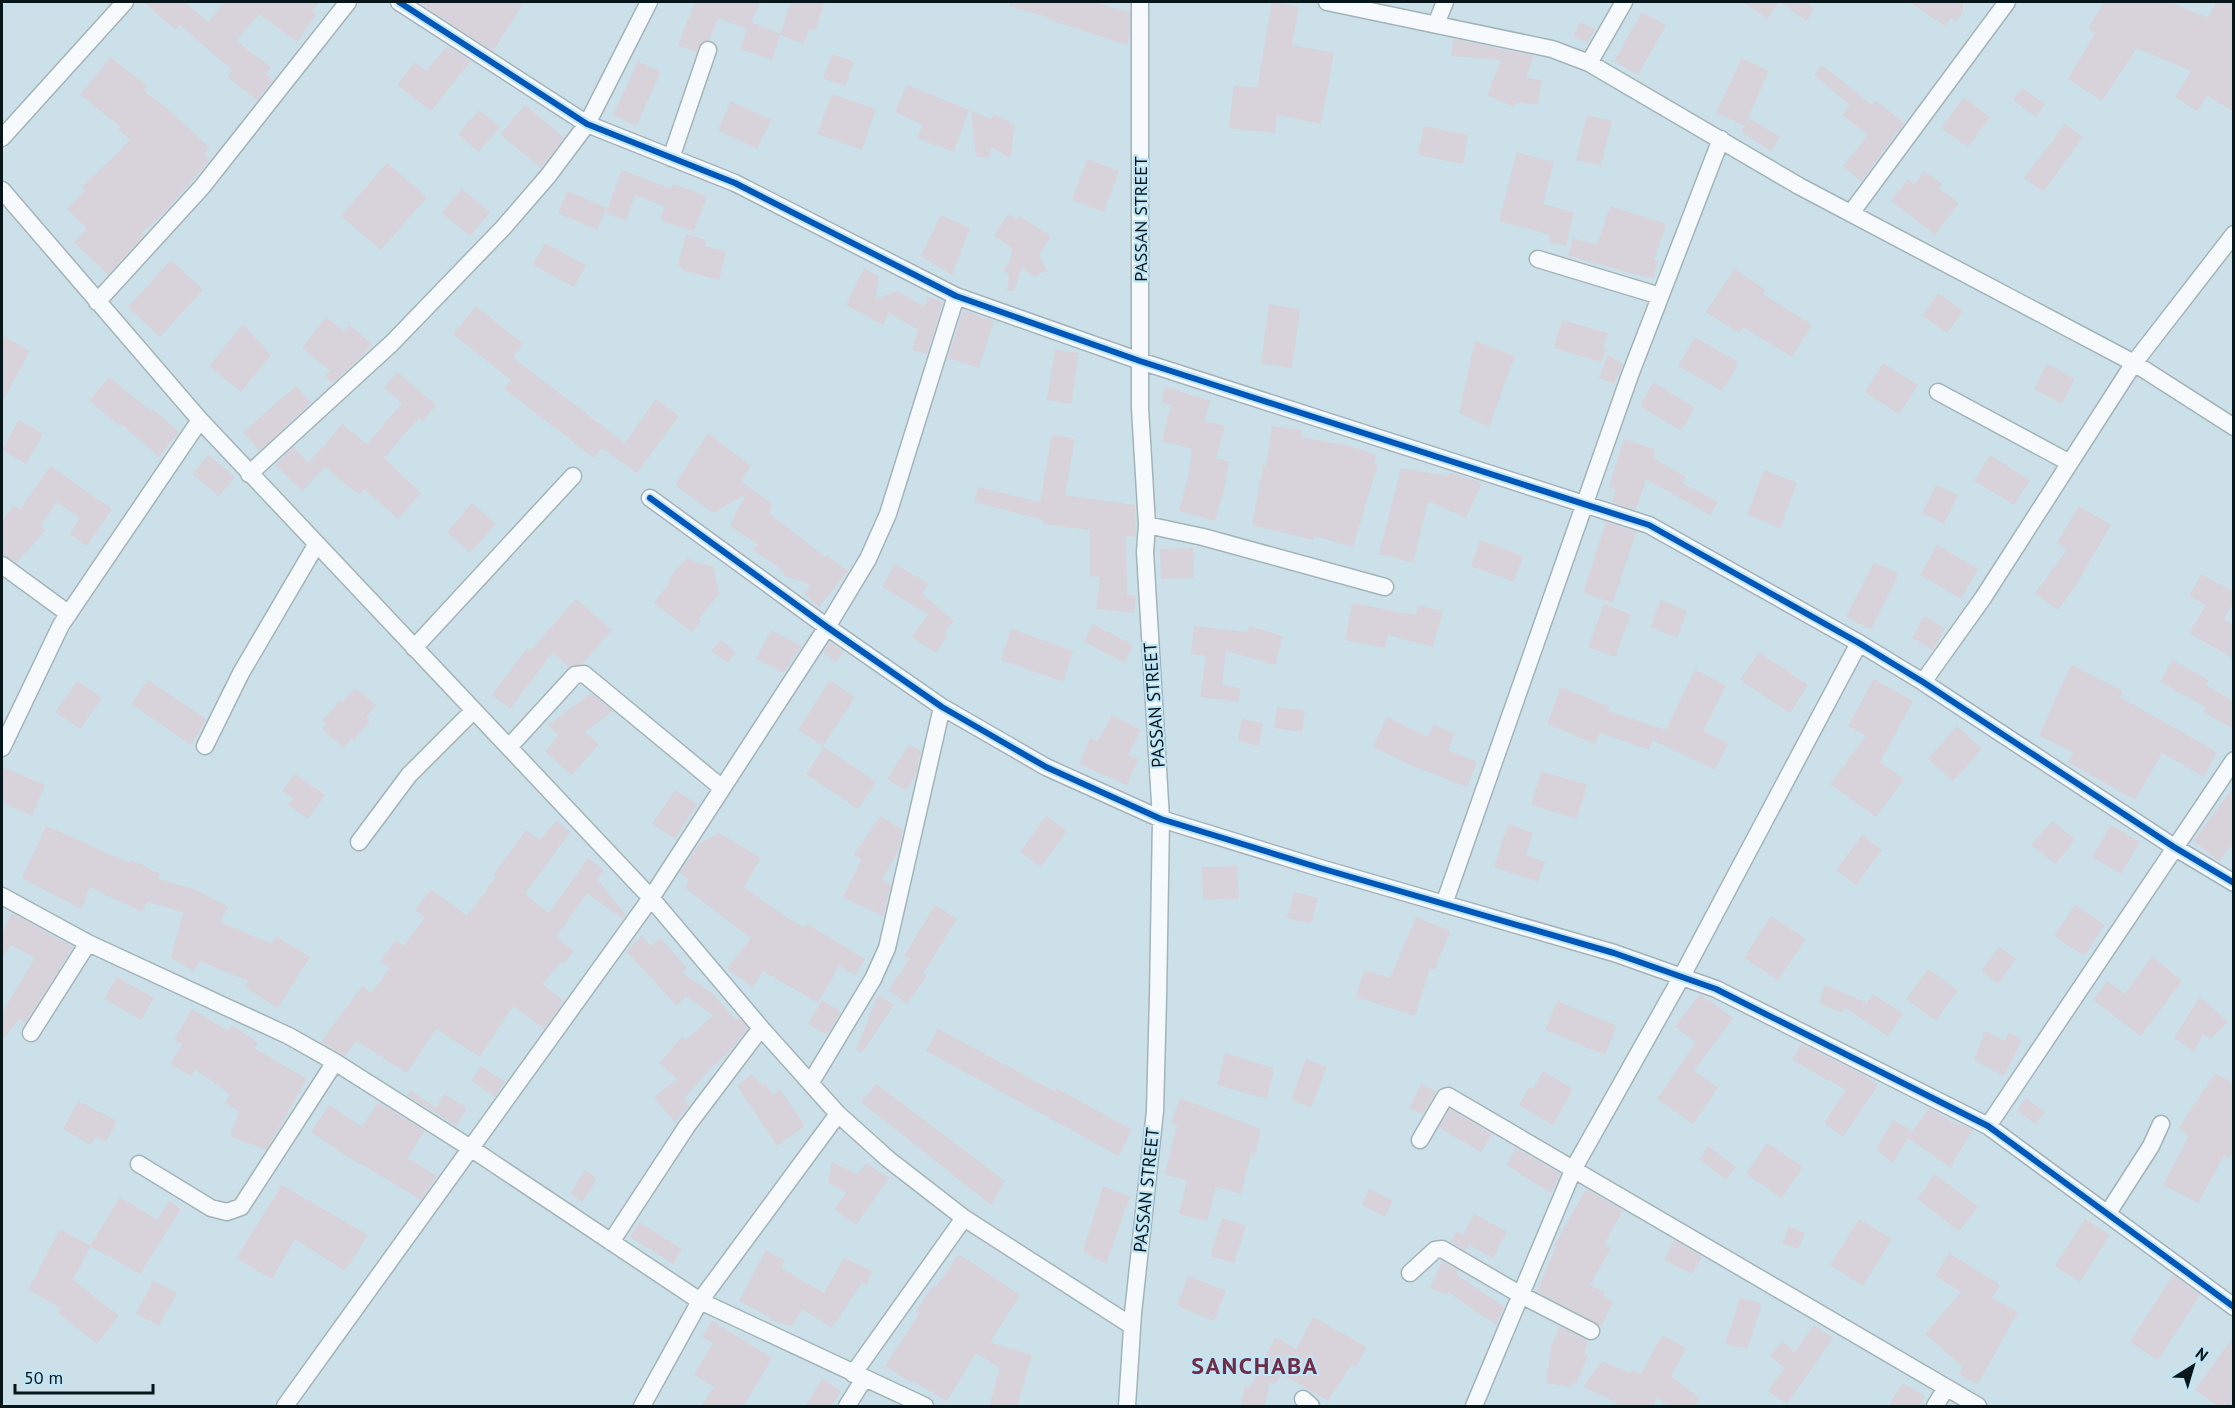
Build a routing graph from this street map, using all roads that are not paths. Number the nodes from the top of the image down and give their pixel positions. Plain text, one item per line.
1 (125, 2) edge
2 (348, 2) edge
3 (399, 2) edge
4 (649, 2) edge
5 (1140, 2) edge
6 (1327, 2) edge
7 (1445, 2) edge
8 (1624, 2) edge
9 (2007, 2) edge
10 (1436, 24) junction
11 (708, 50) dead end
12 (1589, 63) junction
13 (587, 124) junction
14 (2, 138) edge
15 (1721, 139) junction
16 (671, 158) junction
17 (2, 190) edge
18 (1851, 213) junction
19 (2234, 234) edge
20 (1538, 259) dead end
21 (956, 296) junction
22 (1660, 296) junction
23 (97, 302) junction
24 (1140, 361) junction
25 (2134, 363) junction
26 (1938, 392) dead end
27 (200, 420) junction
28 (2234, 427) edge
29 (2070, 463) junction
30 (249, 474) junction
31 (573, 476) dead end
32 (650, 498) dead end
33 (1586, 504) junction
34 (1147, 525) junction
35 (316, 545) junction
36 (2, 565) edge
37 (1385, 587) dead end
38 (69, 614) junction
39 (827, 627) junction
40 (1859, 643) junction
41 (414, 648) junction
42 (1923, 682) junction
43 (942, 707) junction
44 (473, 711) junction
45 (6, 728) edge
46 (206, 747) dead end
47 (509, 747) junction
48 (2, 748) edge
49 (2234, 760) edge
50 (722, 788) junction
51 (1161, 819) junction
52 (358, 842) dead end
53 (2174, 847) junction
54 (2234, 883) edge
55 (2, 896) edge
56 (651, 898) junction
57 (1444, 904) junction
58 (88, 943) junction
59 (1682, 976) junction
60 (761, 1028) junction
61 (31, 1033) dead end
62 (335, 1062) junction
63 (811, 1082) junction
64 (837, 1114) junction
65 (2161, 1124) dead end
66 (1988, 1125) junction
67 (1420, 1140) dead end
68 (472, 1149) junction
69 (139, 1164) dead end
70 (1574, 1168) junction
71 (2108, 1213) junction
72 (964, 1218) junction
73 (611, 1242) junction
74 (1410, 1273) dead end
75 (1521, 1295) junction
76 (700, 1301) junction
77 (2234, 1307) edge
78 (1132, 1326) junction
79 (1591, 1331) dead end
80 (858, 1377) junction
81 (1946, 1388) junction
82 (285, 1407) edge
83 (642, 1407) edge
84 (847, 1407) edge
85 (925, 1407) edge
86 (1127, 1407) edge
87 (1474, 1407) edge
88 (1935, 1407) edge
89 (1978, 1407) edge

1 - 14 street
2 - 23 street
3 - 13 street
4 - 13 street
5 - 24 street, PASSAN STREET
6 - 10 street
7 - 10 street
8 - 12 street
9 - 18 street
10 - 12 street
11 - 16 street
12 - 15 street
13 - 16 street
13 - 30 street
15 - 18 street
15 - 22 street
16 - 21 street
17 - 23 street
18 - 25 street
19 - 25 street
20 - 22 street
21 - 24 street
21 - 39 street
22 - 33 street
23 - 27 street
24 - 33 street
24 - 34 street, PASSAN STREET
25 - 28 street
25 - 29 street
26 - 29 street
27 - 30 street
27 - 38 street
29 - 42 street
30 - 35 street
31 - 41 street
32 - 39 street
33 - 40 street
33 - 57 street
34 - 37 street
34 - 51 street, PASSAN STREET
35 - 41 street
35 - 46 street
36 - 38 street
38 - 45 street
39 - 43 street
39 - 50 street
40 - 42 street
40 - 59 street
41 - 44 street
42 - 53 street
43 - 51 street
43 - 63 street
44 - 47 street
44 - 52 street
45 - 48 street
47 - 50 street
47 - 56 street
49 - 53 street
50 - 56 street
51 - 57 street
51 - 78 street, PASSAN STREET
53 - 54 street
53 - 66 street
55 - 58 street
56 - 60 street
56 - 68 street
57 - 59 street
58 - 61 street
58 - 62 street
59 - 66 street
59 - 70 street
60 - 63 street
60 - 73 street
62 - 68 street
62 - 69 street
63 - 64 street
64 - 72 street
64 - 76 street
65 - 71 street
66 - 71 street
67 - 70 street
68 - 73 street
68 - 82 street
70 - 75 street
70 - 81 street
71 - 77 street
72 - 78 street
72 - 80 street
73 - 76 street
74 - 75 street
75 - 79 street
75 - 87 street
76 - 80 street
76 - 83 street
78 - 86 street, PASSAN STREET
80 - 84 street
80 - 85 street
81 - 88 street
81 - 89 street

